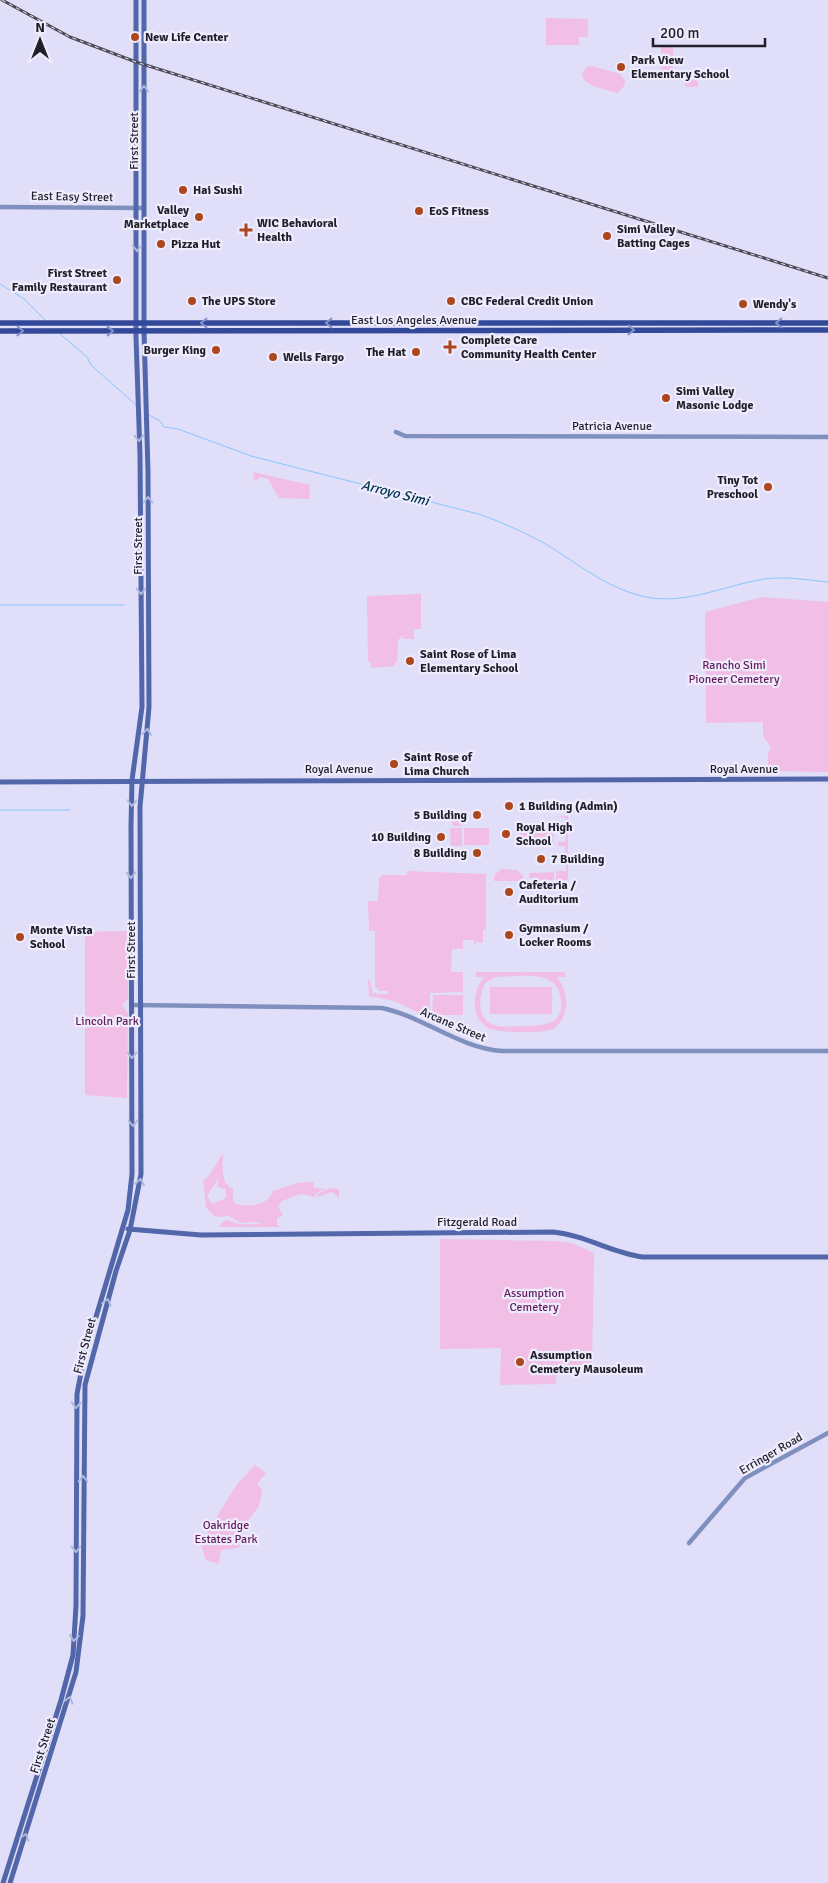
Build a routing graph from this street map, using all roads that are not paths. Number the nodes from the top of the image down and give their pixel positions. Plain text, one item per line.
1 (136, 0) edge
2 (144, 0) edge
3 (144, 10) junction
4 (136, 14) junction
5 (0, 207) edge
6 (136, 208) junction
7 (144, 208) junction
8 (0, 323) edge
9 (136, 323) junction
10 (144, 323) junction
11 (494, 323) junction
12 (828, 323) edge
13 (496, 330) junction
14 (828, 330) edge
15 (0, 331) edge
16 (136, 331) junction
17 (144, 331) junction
18 (396, 432) dead end
19 (828, 437) edge
20 (828, 778) edge
21 (132, 780) junction
22 (141, 781) junction
23 (0, 782) edge
24 (132, 1005) junction
25 (141, 1005) junction
26 (828, 1052) edge
27 (123, 1228) junction
28 (130, 1230) junction
29 (828, 1257) edge
30 (828, 1433) edge
31 (689, 1543) dead end
32 (3, 1883) edge
33 (10, 1883) edge

1 - 4 main road, First Street
2 - 3 main road, First Street
3 - 4 main road
7 -> 3 main road, First Street
4 - 6 main road, First Street
5 - 6 street, East Easy Street
6 - 7 street, East Easy Street
6 -> 9 main road, First Street
7 - 10 main road, First Street
8 - 9 main road, East Los Angeles Avenue
9 - 10 main road, East Los Angeles Avenue
9 - 16 main road, First Street
11 -> 10 main road, East Los Angeles Avenue
10 - 17 main road, First Street
12 -> 11 main road, East Los Angeles Avenue
11 - 13 main road
13 -> 14 main road, East Los Angeles Avenue
13 - 17 main road, East Los Angeles Avenue
15 -> 16 main road, East Los Angeles Avenue
16 - 17 main road, East Los Angeles Avenue
16 -> 21 main road, First Street
22 -> 17 main road, First Street
18 - 19 street, Patricia Avenue
20 - 22 main road, Royal Avenue
21 - 22 main road, Royal Avenue
21 - 23 main road, Royal Avenue
21 -> 24 main road, First Street
22 - 25 main road, First Street
24 - 25 street, Arcane Street
24 -> 27 main road, First Street
25 - 26 street, Arcane Street
28 -> 25 main road, First Street
27 - 28 main road, Fitzgerald Road
27 -> 32 main road, First Street
28 - 29 main road, Fitzgerald Road
33 -> 28 main road, First Street
30 - 31 street, Erringer Road

